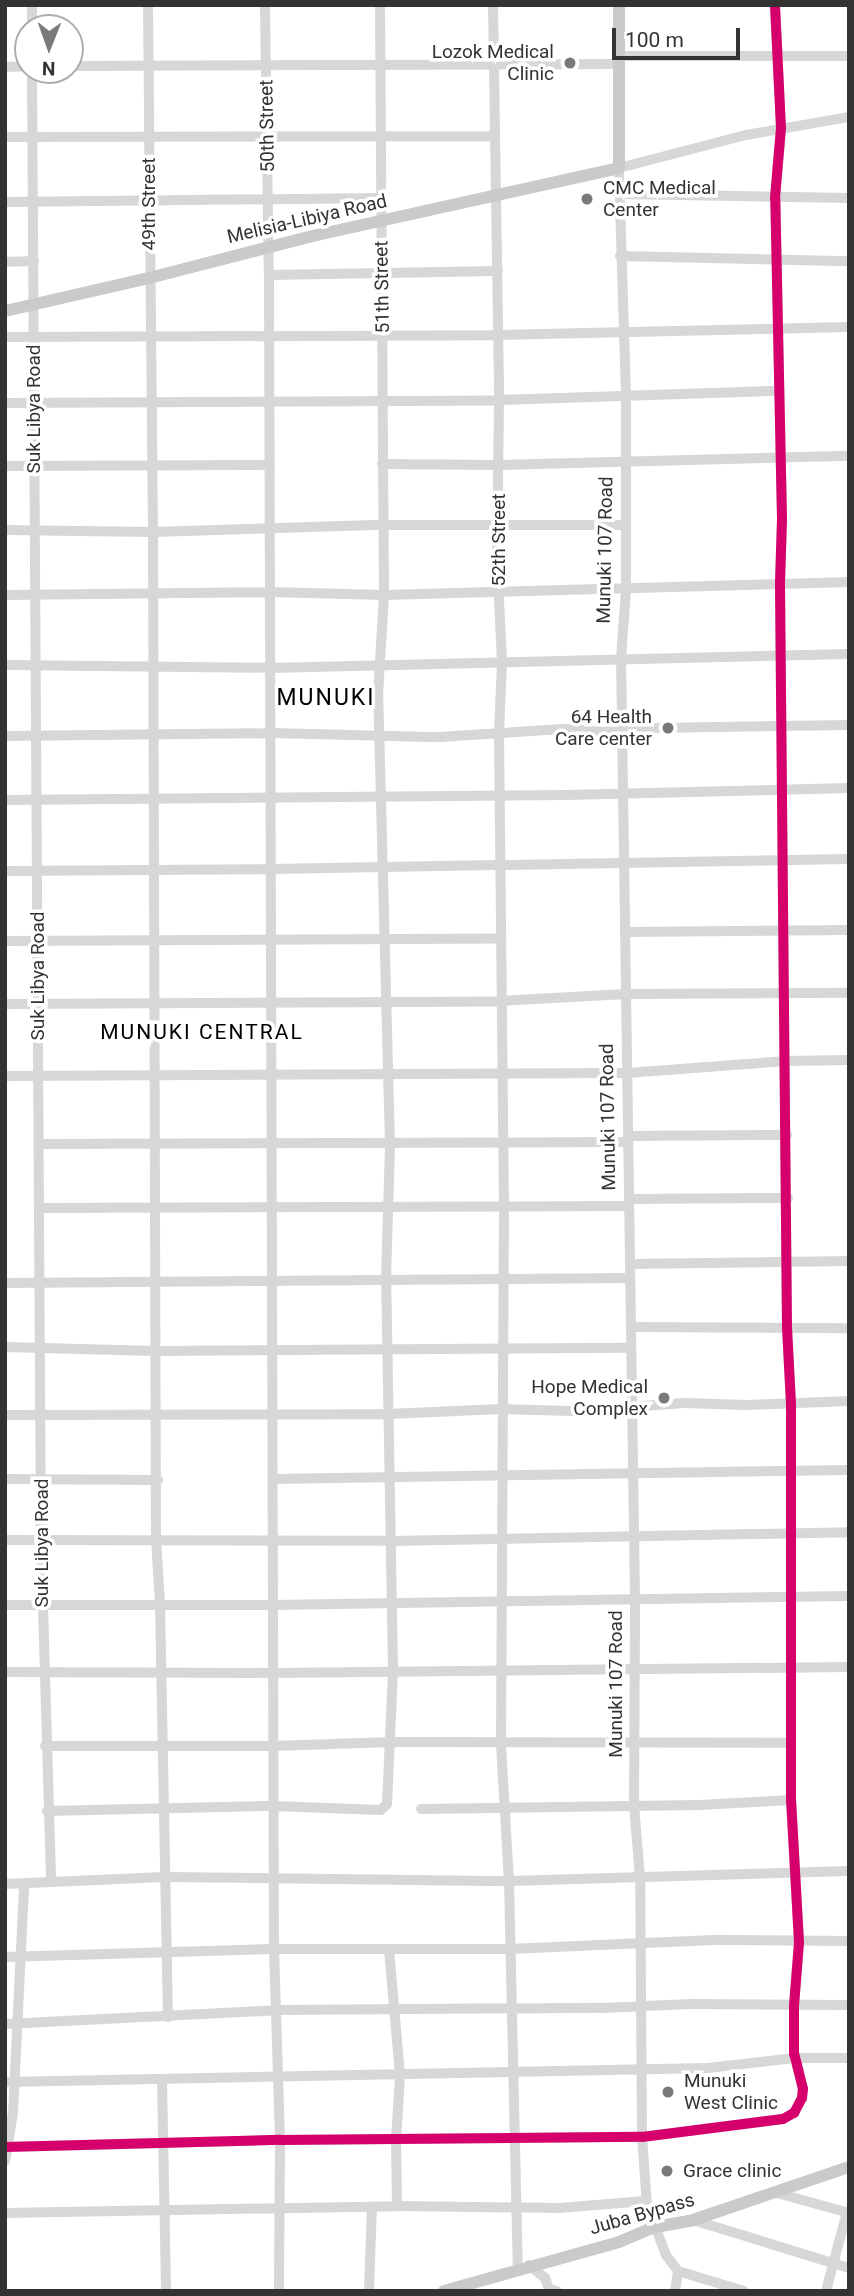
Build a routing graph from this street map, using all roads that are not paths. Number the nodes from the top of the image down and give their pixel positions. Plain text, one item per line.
1 (148, 5) edge
2 (265, 5) edge
3 (380, 5) edge
4 (493, 5) edge
5 (619, 5) edge
6 (775, 5) edge
7 (849, 56) edge
8 (776, 57) junction
9 (618, 60) junction
10 (493, 64) junction
11 (266, 65) junction
12 (380, 65) junction
13 (84, 66) edge
14 (148, 66) junction
15 (32, 84) edge
16 (849, 117) edge
17 (781, 128) junction
18 (381, 136) junction
19 (494, 136) junction
20 (5, 137) edge
21 (33, 137) junction
22 (148, 137) junction
23 (267, 137) junction
24 (619, 168) junction
25 (494, 194) junction
26 (619, 194) junction
27 (380, 198) junction
28 (775, 198) junction
29 (849, 198) edge
30 (149, 201) junction
31 (268, 201) junction
32 (5, 202) edge
33 (33, 202) junction
34 (381, 221) junction
35 (269, 246) junction
36 (620, 256) junction
37 (776, 260) junction
38 (34, 261) junction
39 (849, 261) edge
40 (5, 262) edge
41 (498, 271) junction
42 (383, 272) junction
43 (270, 275) junction
44 (149, 278) junction
45 (34, 304) junction
46 (5, 311) edge
47 (777, 327) junction
48 (849, 327) edge
49 (624, 331) junction
50 (383, 335) junction
51 (498, 335) junction
52 (270, 336) junction
53 (5, 337) edge
54 (34, 338) junction
55 (149, 338) junction
56 (778, 391) junction
57 (626, 395) junction
58 (270, 400) junction
59 (383, 400) junction
60 (499, 400) junction
61 (5, 403) edge
62 (34, 403) junction
63 (150, 403) junction
64 (849, 456) edge
65 (780, 458) junction
66 (625, 459) junction
67 (270, 464) junction
68 (382, 464) junction
69 (499, 465) junction
70 (5, 466) edge
71 (35, 466) junction
72 (151, 467) junction
73 (381, 525) junction
74 (626, 525) junction
75 (499, 526) junction
76 (5, 530) edge
77 (35, 530) junction
78 (270, 530) junction
79 (153, 532) junction
80 (849, 582) edge
81 (780, 583) junction
82 (626, 589) junction
83 (270, 592) junction
84 (499, 592) junction
85 (5, 594) edge
86 (36, 594) junction
87 (153, 595) junction
88 (384, 595) junction
89 (782, 654) junction
90 (849, 654) edge
91 (621, 659) junction
92 (502, 662) junction
93 (36, 664) junction
94 (382, 664) junction
95 (5, 665) edge
96 (152, 666) junction
97 (270, 668) junction
98 (781, 725) junction
99 (849, 725) edge
100 (622, 732) junction
101 (271, 733) junction
102 (499, 733) junction
103 (152, 734) junction
104 (5, 736) edge
105 (36, 736) junction
106 (849, 788) edge
107 (782, 789) junction
108 (624, 793) junction
109 (500, 795) junction
110 (271, 796) junction
111 (383, 796) junction
112 (153, 797) junction
113 (37, 799) junction
114 (5, 800) edge
115 (783, 859) junction
116 (849, 859) edge
117 (624, 861) junction
118 (385, 866) junction
119 (501, 866) junction
120 (153, 868) junction
121 (271, 869) junction
122 (38, 870) junction
123 (5, 871) edge
124 (785, 930) junction
125 (849, 930) edge
126 (625, 932) junction
127 (501, 938) junction
128 (271, 939) junction
129 (385, 939) junction
130 (153, 940) junction
131 (5, 941) edge
132 (38, 941) junction
133 (785, 993) junction
134 (849, 993) edge
135 (626, 994) junction
136 (501, 1001) junction
137 (271, 1002) junction
138 (385, 1002) junction
139 (153, 1003) junction
140 (5, 1004) edge
141 (38, 1004) junction
142 (849, 1060) edge
143 (786, 1061) junction
144 (627, 1073) junction
145 (502, 1074) junction
146 (39, 1075) junction
147 (154, 1075) junction
148 (271, 1075) junction
149 (5, 1076) edge
150 (387, 1076) junction
151 (787, 1135) junction
152 (628, 1139) junction
153 (272, 1143) junction
154 (39, 1144) junction
155 (154, 1144) junction
156 (503, 1144) junction
157 (390, 1145) junction
158 (788, 1198) junction
159 (629, 1203) junction
160 (272, 1207) junction
161 (504, 1207) junction
162 (39, 1208) junction
163 (155, 1208) junction
164 (389, 1208) junction
165 (786, 1261) junction
166 (849, 1261) edge
167 (629, 1264) junction
168 (630, 1278) junction
169 (502, 1279) junction
170 (272, 1280) junction
171 (386, 1280) junction
172 (155, 1281) junction
173 (40, 1282) junction
174 (5, 1283) edge
175 (631, 1327) junction
176 (787, 1328) junction
177 (849, 1328) edge
178 (5, 1347) edge
179 (40, 1348) junction
180 (631, 1348) junction
181 (388, 1350) junction
182 (502, 1350) junction
183 (156, 1351) junction
184 (272, 1351) junction
185 (849, 1401) edge
186 (792, 1404) junction
187 (631, 1405) junction
188 (502, 1409) junction
189 (157, 1413) junction
190 (272, 1413) junction
191 (387, 1414) junction
192 (5, 1415) edge
193 (41, 1415) junction
194 (849, 1470) edge
195 (789, 1471) junction
196 (633, 1474) junction
197 (502, 1476) junction
198 (390, 1477) junction
199 (42, 1478) junction
200 (5, 1479) edge
201 (272, 1479) junction
202 (158, 1480) junction
203 (849, 1532) edge
204 (790, 1533) junction
205 (634, 1536) junction
206 (501, 1538) junction
207 (156, 1539) junction
208 (5, 1540) edge
209 (41, 1540) junction
210 (272, 1541) junction
211 (391, 1541) junction
212 (849, 1596) edge
213 (790, 1597) junction
214 (635, 1598) junction
215 (500, 1600) junction
216 (391, 1601) junction
217 (160, 1603) junction
218 (5, 1605) edge
219 (43, 1605) junction
220 (273, 1605) junction
221 (849, 1667) edge
222 (635, 1670) junction
223 (790, 1670) junction
224 (161, 1671) junction
225 (393, 1671) junction
226 (5, 1672) edge
227 (43, 1672) junction
228 (273, 1673) junction
229 (392, 1742) junction
230 (636, 1742) junction
231 (791, 1743) junction
232 (501, 1744) junction
233 (45, 1746) junction
234 (273, 1746) junction
235 (162, 1747) junction
236 (791, 1800) junction
237 (634, 1805) junction
238 (162, 1806) junction
239 (273, 1806) junction
240 (502, 1808) junction
241 (421, 1809) dead end
242 (47, 1811) junction
243 (849, 1871) edge
244 (796, 1872) junction
245 (165, 1877) junction
246 (273, 1877) junction
247 (640, 1877) junction
248 (509, 1881) junction
249 (51, 1882) junction
250 (5, 1884) edge
251 (24, 1884) junction
252 (849, 1941) edge
253 (799, 1942) junction
254 (639, 1943) junction
255 (274, 1949) junction
256 (388, 1949) junction
257 (509, 1949) junction
258 (165, 1953) junction
259 (5, 1957) edge
260 (20, 1957) junction
261 (849, 2005) edge
262 (794, 2006) junction
263 (639, 2007) junction
264 (511, 2009) junction
265 (277, 2010) junction
266 (394, 2010) junction
267 (168, 2017) junction
268 (5, 2024) edge
269 (17, 2024) junction
270 (794, 2058) junction
271 (849, 2059) edge
272 (641, 2068) junction
273 (511, 2071) junction
274 (277, 2075) junction
275 (400, 2076) junction
276 (162, 2080) junction
277 (10, 2082) edge
278 (642, 2137) junction
279 (281, 2140) junction
280 (396, 2140) junction
281 (515, 2140) junction
282 (163, 2143) junction
283 (6, 2147) edge
284 (5, 2161) edge
285 (849, 2167) edge
286 (777, 2193) junction
287 (646, 2201) junction
288 (397, 2206) junction
289 (372, 2207) junction
290 (517, 2207) junction
291 (281, 2210) junction
292 (164, 2212) junction
293 (848, 2212) edge
294 (5, 2213) edge
295 (693, 2220) junction
296 (654, 2227) junction
297 (833, 2264) junction
298 (523, 2267) junction
299 (849, 2268) edge
300 (678, 2271) junction
301 (552, 2290) edge
302 (166, 2291) edge
303 (279, 2291) edge
304 (369, 2291) edge
305 (443, 2291) edge
306 (675, 2291) edge
307 (744, 2291) edge
308 (826, 2291) edge

1 - 14 street, 49th Street
2 - 11 street, 50th Street
3 - 12 street, 51th Street
4 - 10 street, 52th Street
5 - 9 main road, Munuki 107 Road
6 - 8 street
7 - 8 street
8 - 9 street
8 - 17 street
9 - 10 street
9 - 24 main road, Munuki 107 Road
10 - 12 street
10 - 19 street, 52th Street
11 - 12 street
11 - 14 street
11 - 23 street, 50th Street
12 - 18 street, 51th Street
13 - 14 street
14 - 22 street, 49th Street
15 - 21 street, Suk Libya Road
16 - 17 street
17 - 24 street
17 - 28 street
18 - 19 street
18 - 23 street
18 - 27 street, 51th Street
19 - 25 street, 52th Street
20 - 21 street
21 - 22 street
21 - 33 street, Suk Libya Road
22 - 23 street
22 - 30 street, 49th Street
23 - 31 street, 50th Street
24 - 25 main road, Melisia-Libiya Road
24 - 26 street, Munuki 107 Road
25 - 34 main road, Melisia-Libiya Road
25 - 41 street, 52th Street
26 - 28 street
26 - 36 street, Munuki 107 Road
27 - 31 street
27 - 34 street, 51th Street
28 - 29 street
28 - 37 street
30 - 31 street
30 - 33 street
30 - 44 street, 49th Street
31 - 35 street, 50th Street
32 - 33 street
33 - 38 street, Suk Libya Road
34 - 35 main road, Melisia-Libiya Road
34 - 42 street, 51th Street
35 - 43 street, 50th Street
35 - 44 main road, Melisia-Libiya Road
36 - 37 street
36 - 49 street, Munuki 107 Road
37 - 39 street
37 - 47 street
38 - 40 street
38 - 45 street, Suk Libya Road
41 - 42 street
41 - 51 street, 52th Street
42 - 43 street
42 - 50 street, 51th Street
43 - 52 street, 50th Street
44 - 45 main road, Melisia-Libiya Road
44 - 55 street, 49th Street
45 - 46 main road, Melisia-Libiya Road
45 - 54 street, Suk Libya Road
47 - 48 street
47 - 49 street
47 - 56 street
49 - 51 street
49 - 57 street, Munuki 107 Road
50 - 51 street
50 - 52 street
50 - 59 street, 51th Street
51 - 60 street, 52th Street
52 - 55 street
52 - 58 street, 50th Street
53 - 54 street
54 - 55 street
54 - 62 street, Suk Libya Road
55 - 63 street, 49th Street
56 - 57 street
56 - 65 street
57 - 60 street
57 - 66 street, Munuki 107 Road
58 - 59 street
58 - 63 street
58 - 67 street, 50th Street
59 - 60 street
59 - 68 street, 51th Street
60 - 69 street, 52th Street
61 - 62 street
62 - 63 street
62 - 71 street, Suk Libya Road
63 - 72 street, 49th Street
64 - 65 street
65 - 66 street
65 - 81 street
66 - 69 street
66 - 74 street, Munuki 107 Road
67 - 72 street
67 - 78 street, 50th Street
68 - 69 street
68 - 73 street, 51th Street
69 - 75 street, 52th Street
70 - 71 street
71 - 72 street
71 - 77 street, Suk Libya Road
72 - 79 street, 49th Street
73 - 75 street
73 - 78 street
73 - 88 street, 51th Street
74 - 75 street
74 - 82 street, Munuki 107 Road
75 - 84 street, 52th Street
76 - 77 street
77 - 79 street
77 - 86 street, Suk Libya Road
78 - 79 street
78 - 83 street, 50th Street
79 - 87 street, 49th Street
80 - 81 street
81 - 82 street
81 - 89 street
82 - 84 street
82 - 91 street, Munuki 107 Road
83 - 87 street
83 - 88 street
83 - 97 street, 50th Street
84 - 88 street
84 - 92 street, 52th Street
85 - 86 street
86 - 87 street
86 - 93 street, Suk Libya Road
87 - 96 street, 49th Street
88 - 94 street, 51th Street
89 - 90 street
89 - 91 street
89 - 98 street
91 - 92 street
91 - 100 street, Munuki 107 Road
92 - 94 street
92 - 102 street, 52th Street
93 - 95 street
93 - 96 street
93 - 105 street, Suk Libya Road
94 - 97 street
94 - 111 street, 51th Street
96 - 97 street
96 - 103 street, 49th Street
97 - 101 street, 50th Street
98 - 99 street
98 - 100 street
98 - 107 street
100 - 102 street
100 - 108 street, Munuki 107 Road
101 - 102 street
101 - 103 street
101 - 110 street, 50th Street
102 - 109 street, 52th Street
103 - 105 street
103 - 112 street, 49th Street
104 - 105 street
105 - 113 street, Suk Libya Road
106 - 107 street
107 - 108 street
107 - 115 street
108 - 109 street
108 - 117 street, Munuki 107 Road
109 - 111 street
109 - 119 street, 52th Street
110 - 111 street
110 - 112 street
110 - 121 street, 50th Street
111 - 118 street, 51th Street
112 - 113 street
112 - 120 street, 49th Street
113 - 114 street
113 - 122 street, Suk Libya Road
115 - 116 street
115 - 117 street
115 - 124 street
117 - 119 street
117 - 126 street, Munuki 107 Road
118 - 119 street
118 - 121 street
118 - 129 street, 51th Street
119 - 127 street, 52th Street
120 - 121 street
120 - 122 street
120 - 130 street, 49th Street
121 - 128 street, 50th Street
122 - 123 street
122 - 132 street, Suk Libya Road
124 - 125 street
124 - 126 street
124 - 133 street
126 - 135 street, Munuki 107 Road
127 - 129 street
127 - 136 street, 52th Street
128 - 129 street
128 - 130 street
128 - 137 street, 50th Street
129 - 138 street, 51th Street
130 - 132 street
130 - 139 street, 49th Street
131 - 132 street
132 - 141 street, Suk Libya Road
133 - 134 street
133 - 135 street
133 - 143 street
135 - 136 street
135 - 144 street, Munuki 107 Road
136 - 138 street
136 - 145 street, 52th Street
137 - 138 street
137 - 139 street
137 - 148 street, 50th Street
138 - 150 street, 51th Street
139 - 141 street
139 - 147 street, 49th Street
140 - 141 street
141 - 146 street, Suk Libya Road
142 - 143 street
143 - 144 street
143 - 151 street
144 - 145 street
144 - 152 street, Munuki 107 Road
145 - 150 street
145 - 156 street, 52th Street
146 - 147 street
146 - 149 street
146 - 154 street, Suk Libya Road
147 - 148 street
147 - 155 street, 49th Street
148 - 150 street
148 - 153 street, 50th Street
150 - 157 street, 51th Street
151 - 152 street
151 - 158 street
152 - 156 street
152 - 159 street, Munuki 107 Road
153 - 155 street
153 - 157 street
153 - 160 street, 50th Street
154 - 155 street
154 - 162 street, Suk Libya Road
155 - 163 street, 49th Street
156 - 157 street
156 - 161 street, 52th Street
157 - 164 street, 51th Street
158 - 159 street
158 - 165 street
159 - 161 street
159 - 167 street, Munuki 107 Road
160 - 163 street
160 - 164 street
160 - 170 street, 50th Street
161 - 164 street
161 - 169 street, 52th Street
162 - 163 street
162 - 173 street, Suk Libya Road
163 - 172 street, 49th Street
164 - 171 street, 51th Street
165 - 166 street
165 - 167 street
165 - 176 street
167 - 168 street, Munuki 107 Road
168 - 169 street
168 - 175 street, Munuki 107 Road
169 - 171 street
169 - 182 street, 52th Street
170 - 171 street
170 - 172 street
170 - 184 street, 50th Street
171 - 181 street, 51th Street
172 - 173 street
172 - 183 street, 49th Street
173 - 174 street
173 - 179 street, Suk Libya Road
175 - 176 street
175 - 180 street, Munuki 107 Road
176 - 177 street
176 - 186 street
178 - 179 street
179 - 183 street
179 - 193 street, Suk Libya Road
180 - 182 street
180 - 187 street, Munuki 107 Road
181 - 182 street
181 - 184 street
181 - 191 street, 51th Street
182 - 188 street, 52th Street
183 - 184 street
183 - 189 street, 49th Street
184 - 190 street, 50th Street
185 - 186 street
186 - 187 street
186 - 195 street
187 - 188 street
187 - 196 street, Munuki 107 Road
188 - 191 street
188 - 197 street, 52th Street
189 - 190 street
189 - 193 street
189 - 202 street, 49th Street
190 - 191 street
190 - 201 street, 50th Street
191 - 198 street, 51th Street
192 - 193 street
193 - 199 street, Suk Libya Road
194 - 195 street
195 - 196 street
195 - 204 street
196 - 197 street
196 - 205 street, Munuki 107 Road
197 - 198 street
197 - 206 street, 52th Street
198 - 201 street
198 - 211 street, 51th Street
199 - 200 street
199 - 202 street
199 - 209 street, Suk Libya Road
201 - 210 street, 50th Street
202 - 207 street, 49th Street
203 - 204 street
204 - 205 street
204 - 213 street
205 - 206 street
205 - 214 street, Munuki 107 Road
206 - 211 street
206 - 215 street, 52th Street
207 - 209 street
207 - 210 street
207 - 217 street, 49th Street
208 - 209 street
209 - 219 street, Suk Libya Road
210 - 211 street
210 - 220 street, 50th Street
211 - 216 street, 51th Street
212 - 213 street
213 - 214 street
213 - 223 street
214 - 215 street
214 - 222 street, Munuki 107 Road
215 - 216 street
215 - 232 street, 52th Street
216 - 220 street
216 - 225 street, 51th Street
217 - 219 street
217 - 220 street
217 - 224 street, 49th Street
218 - 219 street
219 - 227 street, Suk Libya Road
220 - 228 street, 50th Street
221 - 223 street
222 - 223 street
222 - 225 street
222 - 230 street, Munuki 107 Road
223 - 231 street
224 - 227 street
224 - 228 street
224 - 235 street, 49th Street
225 - 228 street
225 - 229 street, 51th Street
226 - 227 street
227 - 233 street, Suk Libya Road
228 - 234 street, 50th Street
229 - 232 street
229 - 234 street
229 - 239 street, 51th Street
230 - 231 street
230 - 232 street
230 - 237 street, Munuki 107 Road
231 - 236 street
232 - 240 street, 52th Street
233 - 235 street
233 - 242 street, Suk Libya Road
234 - 235 street
234 - 239 street, 50th Street
235 - 238 street, 49th Street
236 - 237 street
236 - 244 street
237 - 240 street
237 - 247 street, Munuki 107 Road
238 - 239 street
238 - 242 street
238 - 245 street, 49th Street
239 - 246 street, 50th Street
240 - 241 street
240 - 248 street, 52th Street
242 - 249 street, Suk Libya Road
243 - 244 street
244 - 247 street
244 - 253 street
245 - 246 street
245 - 249 street
245 - 258 street, 49th Street
246 - 248 street
246 - 255 street, 50th Street
247 - 248 street
247 - 254 street, Munuki 107 Road
248 - 257 street, 52th Street
249 - 251 street
250 - 251 street
251 - 260 street
252 - 253 street
253 - 254 street
253 - 262 street
254 - 257 street
254 - 263 street, Munuki 107 Road
255 - 256 street
255 - 258 street
255 - 265 street, 50th Street
256 - 257 street
256 - 266 street
257 - 264 street, 52th Street
258 - 260 street
258 - 267 street, 49th Street
259 - 260 street
260 - 269 street
261 - 262 street
262 - 263 street
262 - 270 street
263 - 264 street
263 - 272 street, Munuki 107 Road
264 - 266 street
264 - 273 street, 52th Street
265 - 266 street
265 - 267 street
265 - 274 street, 50th Street
266 - 275 street
267 - 269 street
268 - 269 street
269 - 277 street
270 - 271 street
270 - 272 street
270 - 278 street
272 - 273 street
272 - 278 street, Munuki 107 Road
273 - 275 street
273 - 281 street, 52th Street
274 - 275 street
274 - 276 street
274 - 279 street, 50th Street
275 - 280 street
276 - 277 street
276 - 282 street
277 - 283 street
278 - 281 street
278 - 287 street, Munuki 107 Road
279 - 280 street
279 - 282 street
279 - 291 street, 50th Street
280 - 281 street
280 - 288 street
281 - 290 street, 52th Street
282 - 283 street
282 - 292 street
283 - 284 street
285 - 286 main road, Juba Bypass
286 - 293 street
286 - 295 main road, Juba Bypass
287 - 290 street
287 - 296 street, Munuki 107 Road
288 - 289 street
288 - 290 street
289 - 291 street
289 - 304 street
290 - 298 street, 52th Street
291 - 292 street
291 - 303 street, 50th Street
292 - 294 street
292 - 302 street
293 - 297 street
295 - 296 main road, Juba Bypass
295 - 297 street
296 - 298 main road, Juba Bypass
296 - 300 street, Munuki 107 Road
297 - 299 street
297 - 308 street
298 - 301 street
298 - 305 main road, Juba Bypass
300 - 306 street
300 - 307 street

